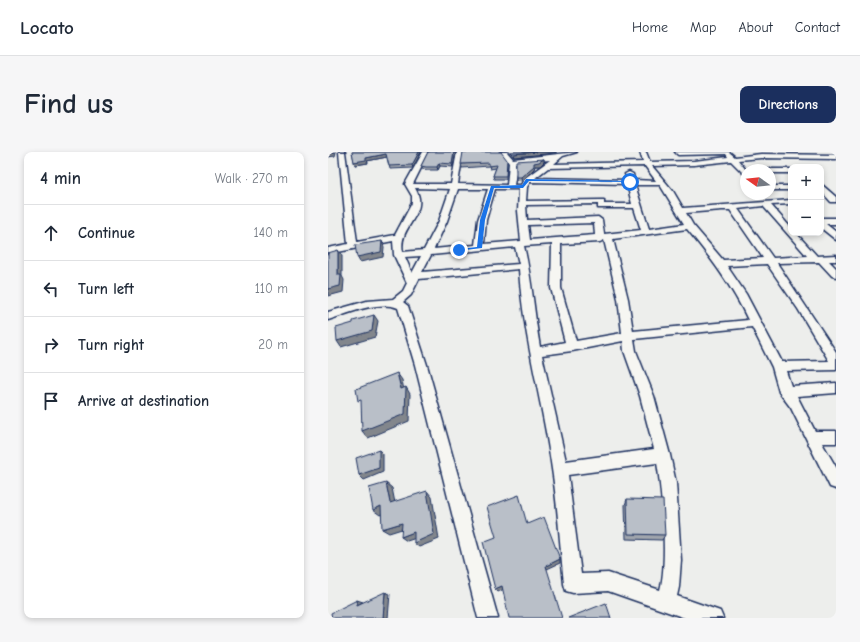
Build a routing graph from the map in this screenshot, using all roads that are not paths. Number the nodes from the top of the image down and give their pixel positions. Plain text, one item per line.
1 (342, 152) edge
2 (426, 152) edge
3 (460, 152) edge
4 (503, 152) edge
5 (574, 152) edge
6 (643, 152) edge
7 (727, 152) edge
8 (677, 153) edge
9 (759, 154) edge
10 (820, 154) edge
11 (560, 155) edge
12 (794, 157) junction
13 (836, 157) edge
14 (732, 159) junction
15 (512, 161) junction
16 (623, 162) junction
17 (684, 163) junction
18 (647, 164) junction
19 (801, 164) edge
20 (547, 166) junction
21 (740, 167) edge
22 (776, 171) edge
23 (788, 171) edge
24 (528, 180) junction
25 (600, 181) junction
26 (630, 182) junction
27 (660, 183) junction
28 (409, 186) junction
29 (510, 186) junction
30 (523, 186) junction
31 (453, 187) junction
32 (492, 187) junction
33 (573, 187) junction
34 (776, 188) edge
35 (788, 188) edge
36 (824, 190) edge
37 (766, 200) edge
38 (824, 200) edge
39 (835, 200) edge
40 (572, 202) junction
41 (788, 202) edge
42 (522, 203) junction
43 (768, 203) junction
44 (601, 204) junction
45 (637, 206) junction
46 (733, 208) junction
47 (681, 211) junction
48 (598, 220) junction
49 (836, 221) edge
50 (788, 222) edge
51 (824, 222) edge
52 (782, 223) junction
53 (524, 224) junction
54 (824, 225) edge
55 (689, 226) junction
56 (788, 230) edge
57 (646, 231) junction
58 (794, 236) edge
59 (398, 237) junction
60 (604, 238) junction
61 (836, 238) edge
62 (558, 242) junction
63 (523, 243) junction
64 (353, 245) junction
65 (479, 248) junction
66 (328, 251) edge
67 (428, 253) junction
68 (400, 255) junction
69 (836, 258) edge
70 (818, 259) junction
71 (770, 260) junction
72 (720, 263) junction
73 (524, 266) junction
74 (836, 274) edge
75 (414, 280) junction
76 (397, 302) junction
77 (328, 316) edge
78 (756, 323) junction
79 (627, 336) junction
80 (832, 346) edge
81 (572, 347) junction
82 (535, 352) junction
83 (836, 364) edge
84 (778, 367) junction
85 (836, 388) edge
86 (786, 392) junction
87 (811, 437) junction
88 (836, 437) edge
89 (663, 455) junction
90 (560, 469) junction
91 (836, 482) edge
92 (666, 601) junction
93 (488, 618) edge
94 (713, 618) edge

1 - 64 street
2 - 28 street
3 - 31 street
4 - 15 street
5 - 11 street
6 - 18 street
7 - 8 street
7 - 14 street
8 - 17 street
9 - 12 street
9 - 14 street
10 - 12 street
10 - 13 street
11 - 15 street
11 - 20 street
12 - 19 street
14 - 17 street
14 - 21 street
15 - 29 street
16 - 18 street
16 - 20 street
16 - 26 street
17 - 18 street
18 - 27 street
20 - 24 street
22 - 23 street
24 - 30 street
24 - 33 street
25 - 26 street
25 - 33 street
25 - 44 street
26 - 27 street
26 - 45 street
27 - 47 street
28 - 31 street
28 - 59 street
29 - 30 street
29 - 32 street
30 - 42 street
31 - 32 street
31 - 67 street
32 - 65 street
33 - 40 street
34 - 35 street
36 - 39 street
37 - 43 street
38 - 39 street
40 - 42 street
40 - 44 street
41 - 43 street
42 - 53 street
43 - 46 street
43 - 52 street
44 - 45 street
44 - 48 street
45 - 57 street
46 - 47 street
46 - 71 street
47 - 55 street
48 - 53 street
48 - 60 street
49 - 51 street
50 - 52 street
52 - 56 street
53 - 63 street
54 - 61 street
55 - 57 street
55 - 72 street
57 - 60 street
58 - 70 street
59 - 64 street
59 - 68 street
60 - 62 street
60 - 79 street
62 - 63 street
62 - 81 street
63 - 65 street
63 - 73 street
64 - 66 street
65 - 67 street
67 - 68 street
67 - 75 street
68 - 75 street
69 - 70 street
70 - 71 street
70 - 74 street
71 - 72 street
71 - 80 street
72 - 78 street
73 - 75 street
73 - 82 street
75 - 76 street
76 - 77 street
76 - 93 street
78 - 79 street
78 - 84 street
79 - 81 street
79 - 89 street
80 - 83 street
81 - 82 street
82 - 90 street
83 - 84 street
84 - 86 street
85 - 86 street
86 - 87 street
87 - 88 street
87 - 91 street
89 - 90 street
89 - 92 street
90 - 92 street
92 - 94 street

